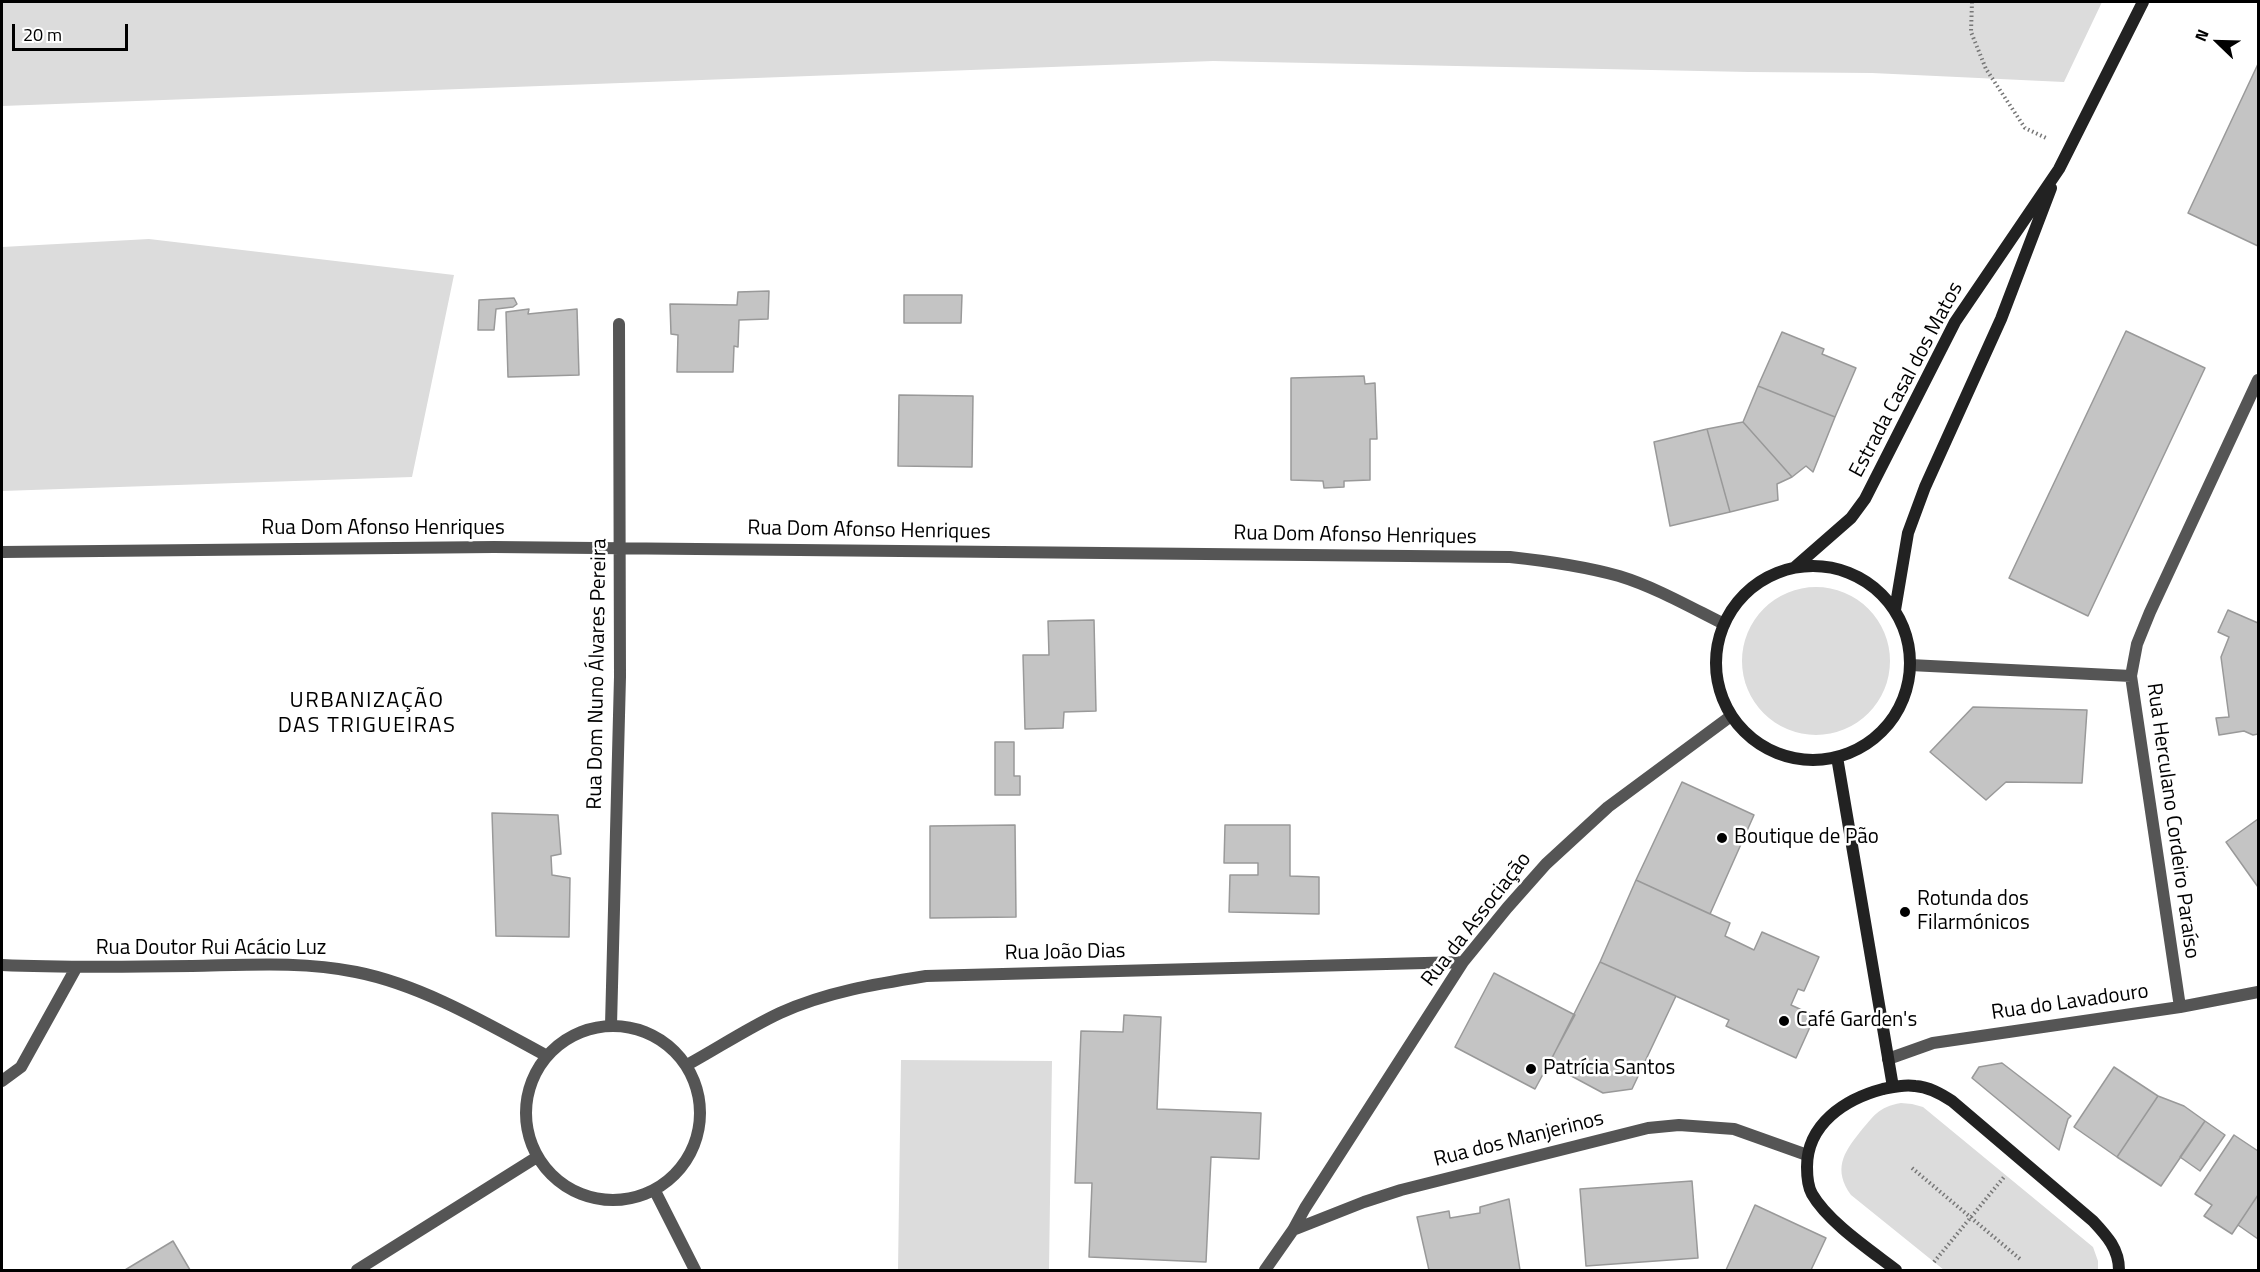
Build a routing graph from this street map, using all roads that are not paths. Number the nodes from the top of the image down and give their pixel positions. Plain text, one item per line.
1 (2143, 2) edge
2 (2059, 169) junction
3 (619, 324) dead end
4 (2259, 380) edge
5 (620, 549) junction
6 (2, 552) edge
7 (1795, 567) junction
8 (1894, 610) junction
9 (1724, 624) junction
10 (1910, 665) junction
11 (2131, 676) junction
12 (1731, 716) junction
13 (1837, 757) junction
14 (1463, 962) junction
15 (2, 965) edge
16 (76, 968) junction
17 (2259, 992) edge
18 (2180, 1007) junction
19 (611, 1025) junction
20 (546, 1056) junction
21 (1888, 1059) junction
22 (687, 1065) junction
23 (2, 1081) edge
24 (1893, 1087) junction
25 (1807, 1155) junction
26 (537, 1157) junction
27 (655, 1191) junction
28 (1293, 1230) junction
29 (357, 1270) edge
30 (695, 1270) edge
31 (1265, 1270) edge
32 (1896, 1270) edge
33 (2119, 1270) edge

1 - 2 street, Estrada Casal dos Matos
2 - 7 street, Estrada Casal dos Matos
2 - 8 street, Estrada Casal dos Matos
3 - 5 street, Rua Dom Nuno Álvares Pereira
4 - 11 street, Rua Herculano Cordeiro Paraíso
5 - 6 street, Rua Dom Afonso Henriques
5 - 9 street, Rua Dom Afonso Henriques
5 - 19 street, Rua Dom Nuno Álvares Pereira
7 - 8 street
7 - 9 street
8 - 10 street
9 - 12 street
10 - 11 street
10 - 13 street
11 - 18 street, Rua Herculano Cordeiro Paraíso
12 - 13 street
12 - 14 street, Rua da Associação
13 - 21 street
14 - 22 street, Rua João Dias
14 - 28 street, Rua da Associação
15 - 16 street, Rua Doutor Rui Acácio Luz
16 - 20 street, Rua Doutor Rui Acácio Luz
16 - 23 street
17 - 18 street, Rua do Lavadouro
18 - 21 street, Rua do Lavadouro
19 - 20 street
19 - 22 street
20 - 26 street
21 - 24 street
22 - 27 street
24 - 25 street
24 - 33 street
25 - 28 street, Rua dos Manjerinos
25 - 32 street
26 - 27 street
26 - 29 street
27 - 30 street
28 - 31 street

